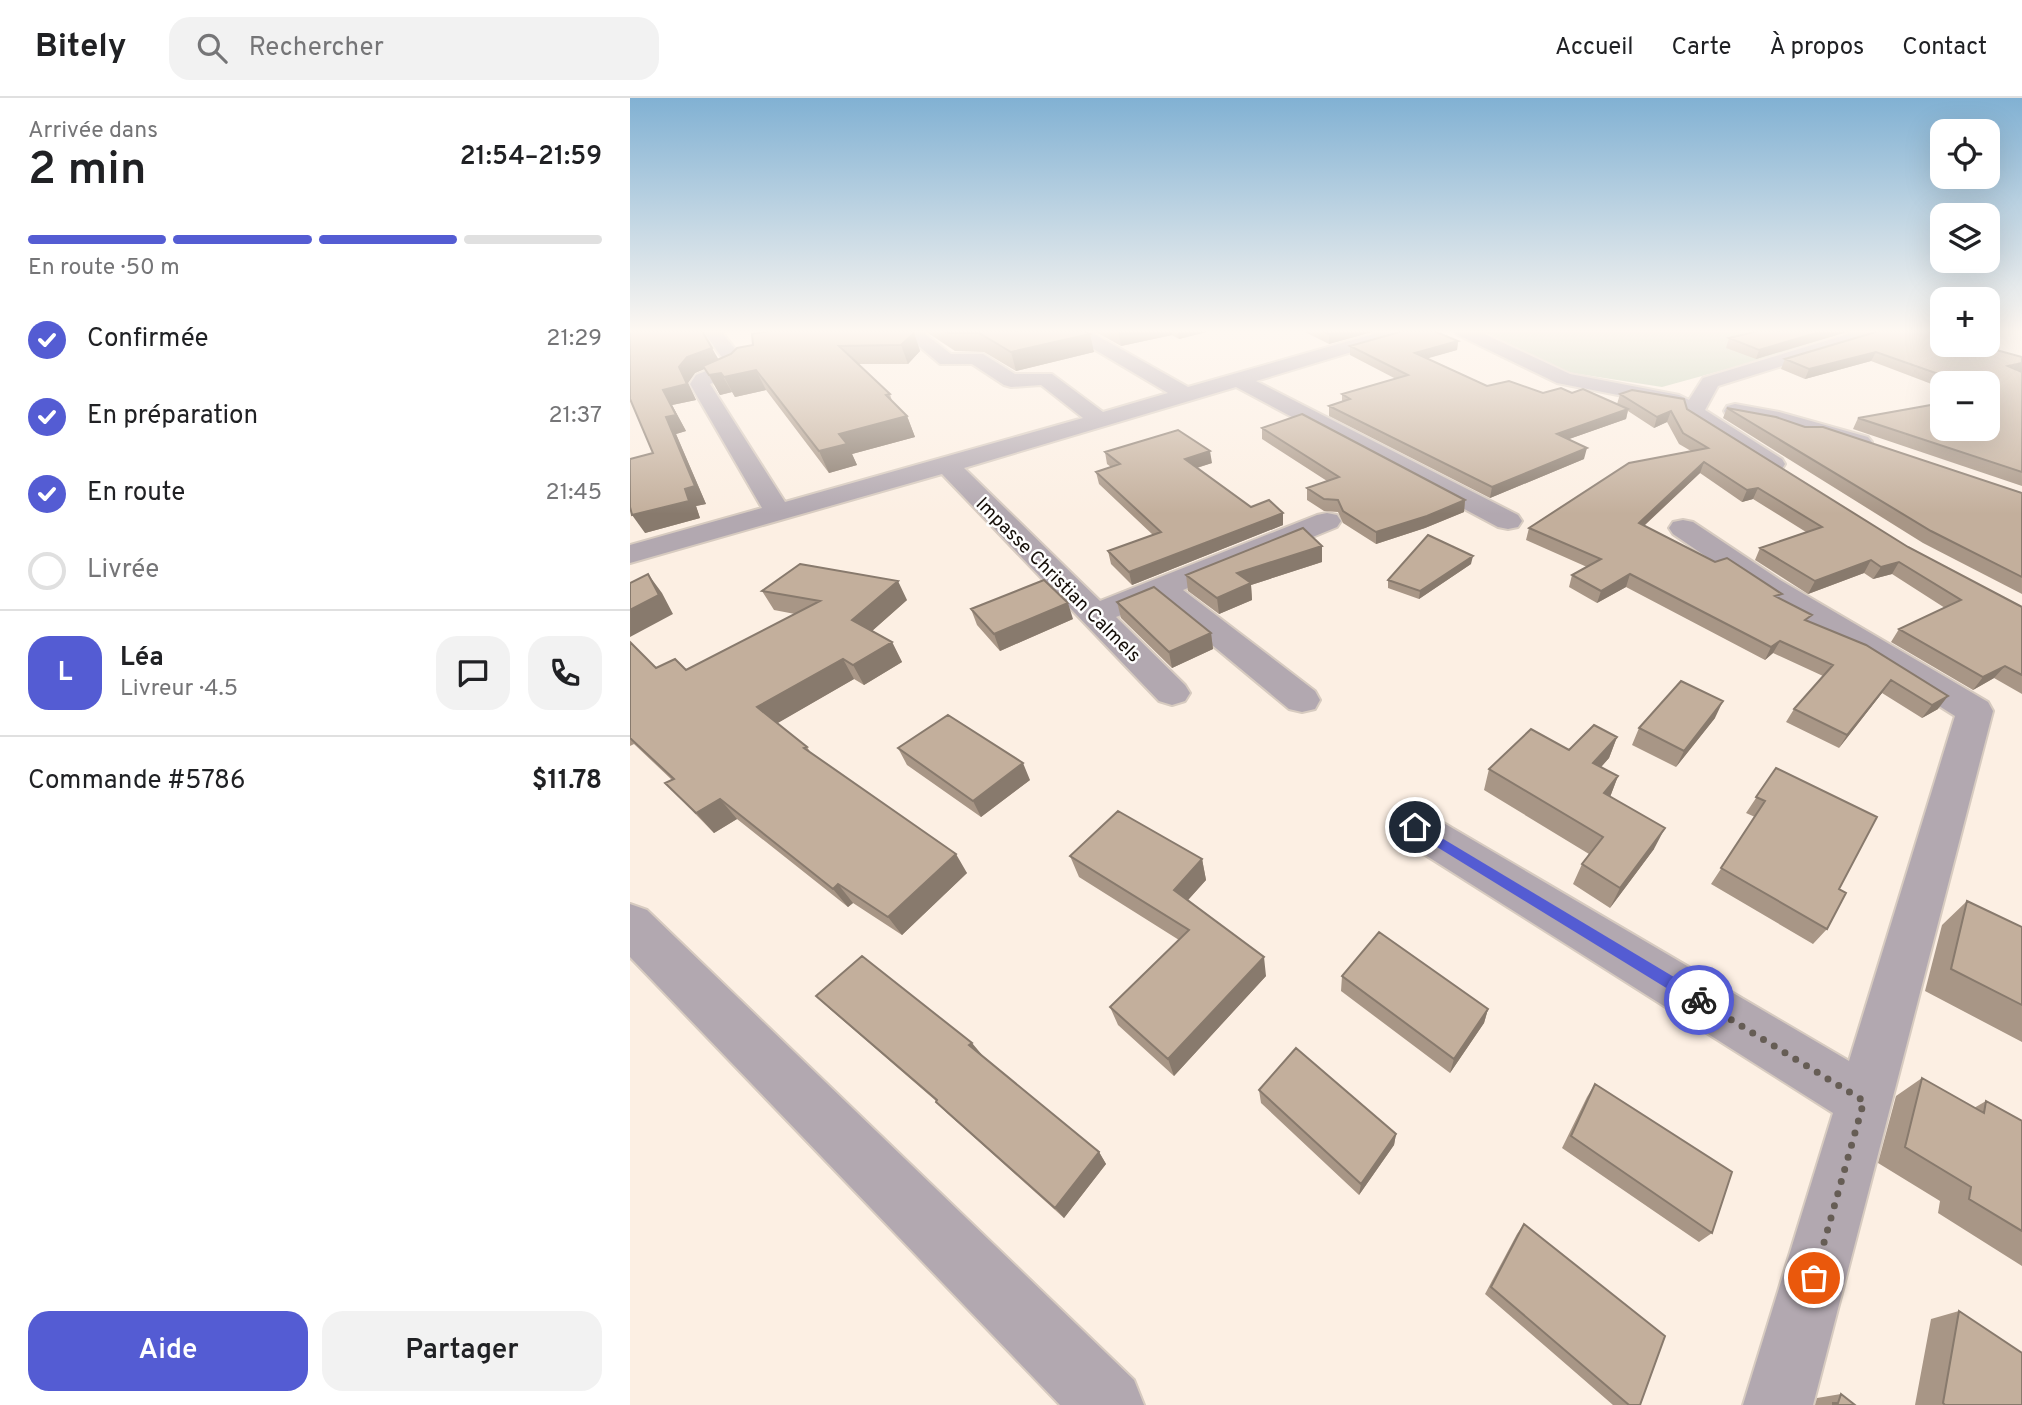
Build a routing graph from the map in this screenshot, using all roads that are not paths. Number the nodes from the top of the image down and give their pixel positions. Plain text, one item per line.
1 (706, 392) edge
2 (1063, 392) edge
3 (1182, 392) edge
4 (1191, 392) edge
5 (1262, 392) edge
6 (1630, 392) edge
7 (1704, 392) edge
8 (1185, 394) junction
9 (1697, 405) junction
10 (1098, 419) junction
11 (1876, 447) edge
12 (947, 465) junction
13 (1794, 478) edge
14 (778, 512) junction
15 (1327, 521) dead end
16 (1508, 521) dead end
17 (1683, 528) dead end
18 (630, 554) edge
19 (1162, 588) junction
20 (1094, 615) junction
21 (1172, 693) dead end
22 (1302, 701) dead end
23 (1415, 827) dead end
24 (630, 925) edge
25 (1864, 1101) junction
26 (1109, 1405) edge
27 (1778, 1405) edge

1 - 14 street
2 - 10 street
3 - 8 street
4 - 8 street
5 - 16 street
6 - 9 street
7 - 9 street
8 - 10 street
9 - 11 street
9 - 13 street
10 - 12 street
12 - 14 street
12 - 20 street, Impasse Christian Calmels
14 - 18 street
15 - 19 street
17 - 25 street
19 - 20 street
19 - 22 street
20 - 21 street, Impasse Christian Calmels
23 - 25 street
24 - 26 street
25 - 27 street

